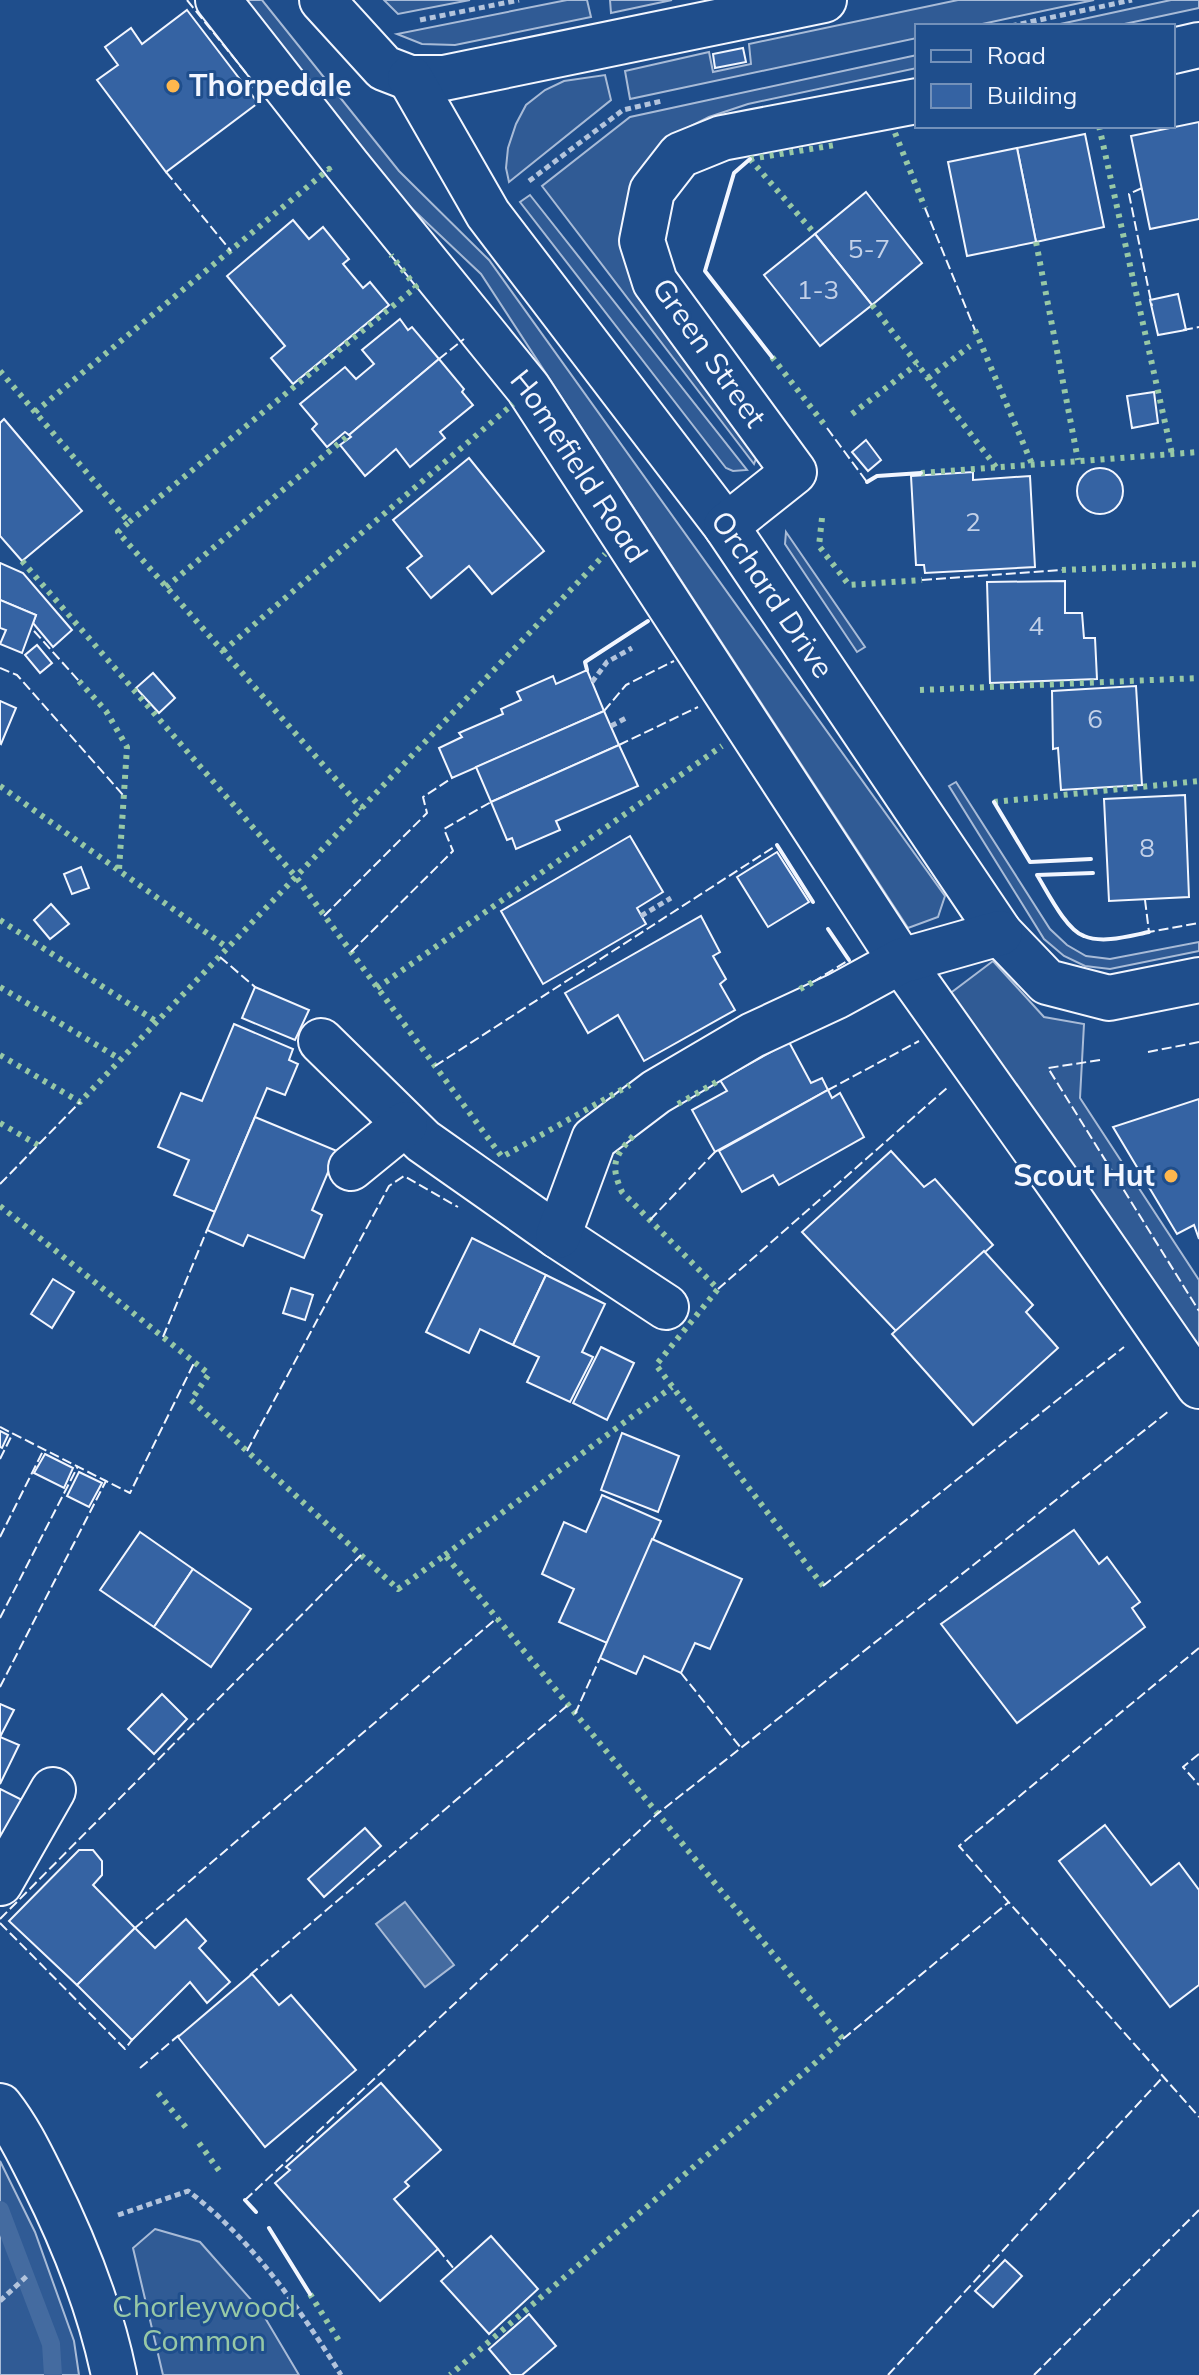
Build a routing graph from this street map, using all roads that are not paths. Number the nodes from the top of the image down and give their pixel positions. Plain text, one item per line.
1 (218, 0) edge
2 (322, 0) edge
3 (824, 0) edge
4 (1199, 45) edge
5 (1175, 51) edge
6 (410, 78) junction
7 (915, 101) edge
8 (726, 526) junction
9 (1000, 933) junction
10 (901, 961) junction
11 (1199, 980) edge
12 (321, 1041) dead end
13 (405, 1124) junction
14 (351, 1168) dead end
15 (558, 1236) junction
16 (666, 1307) dead end
17 (1199, 1386) edge
18 (53, 1790) dead end
19 (0, 1883) edge
20 (0, 2106) edge
21 (114, 2375) edge

1 - 10 street, Homefield Road
2 - 6 street
3 - 6 street
4 - 5 street
6 - 8 street, Orchard Drive
7 - 8 street, Green Street
8 - 9 street, Orchard Drive
9 - 10 street
9 - 11 street, Orchard Drive
10 - 15 street
10 - 17 street, Homefield Road
12 - 13 street
13 - 14 street
13 - 15 street
15 - 16 street
18 - 19 street
20 - 21 street

